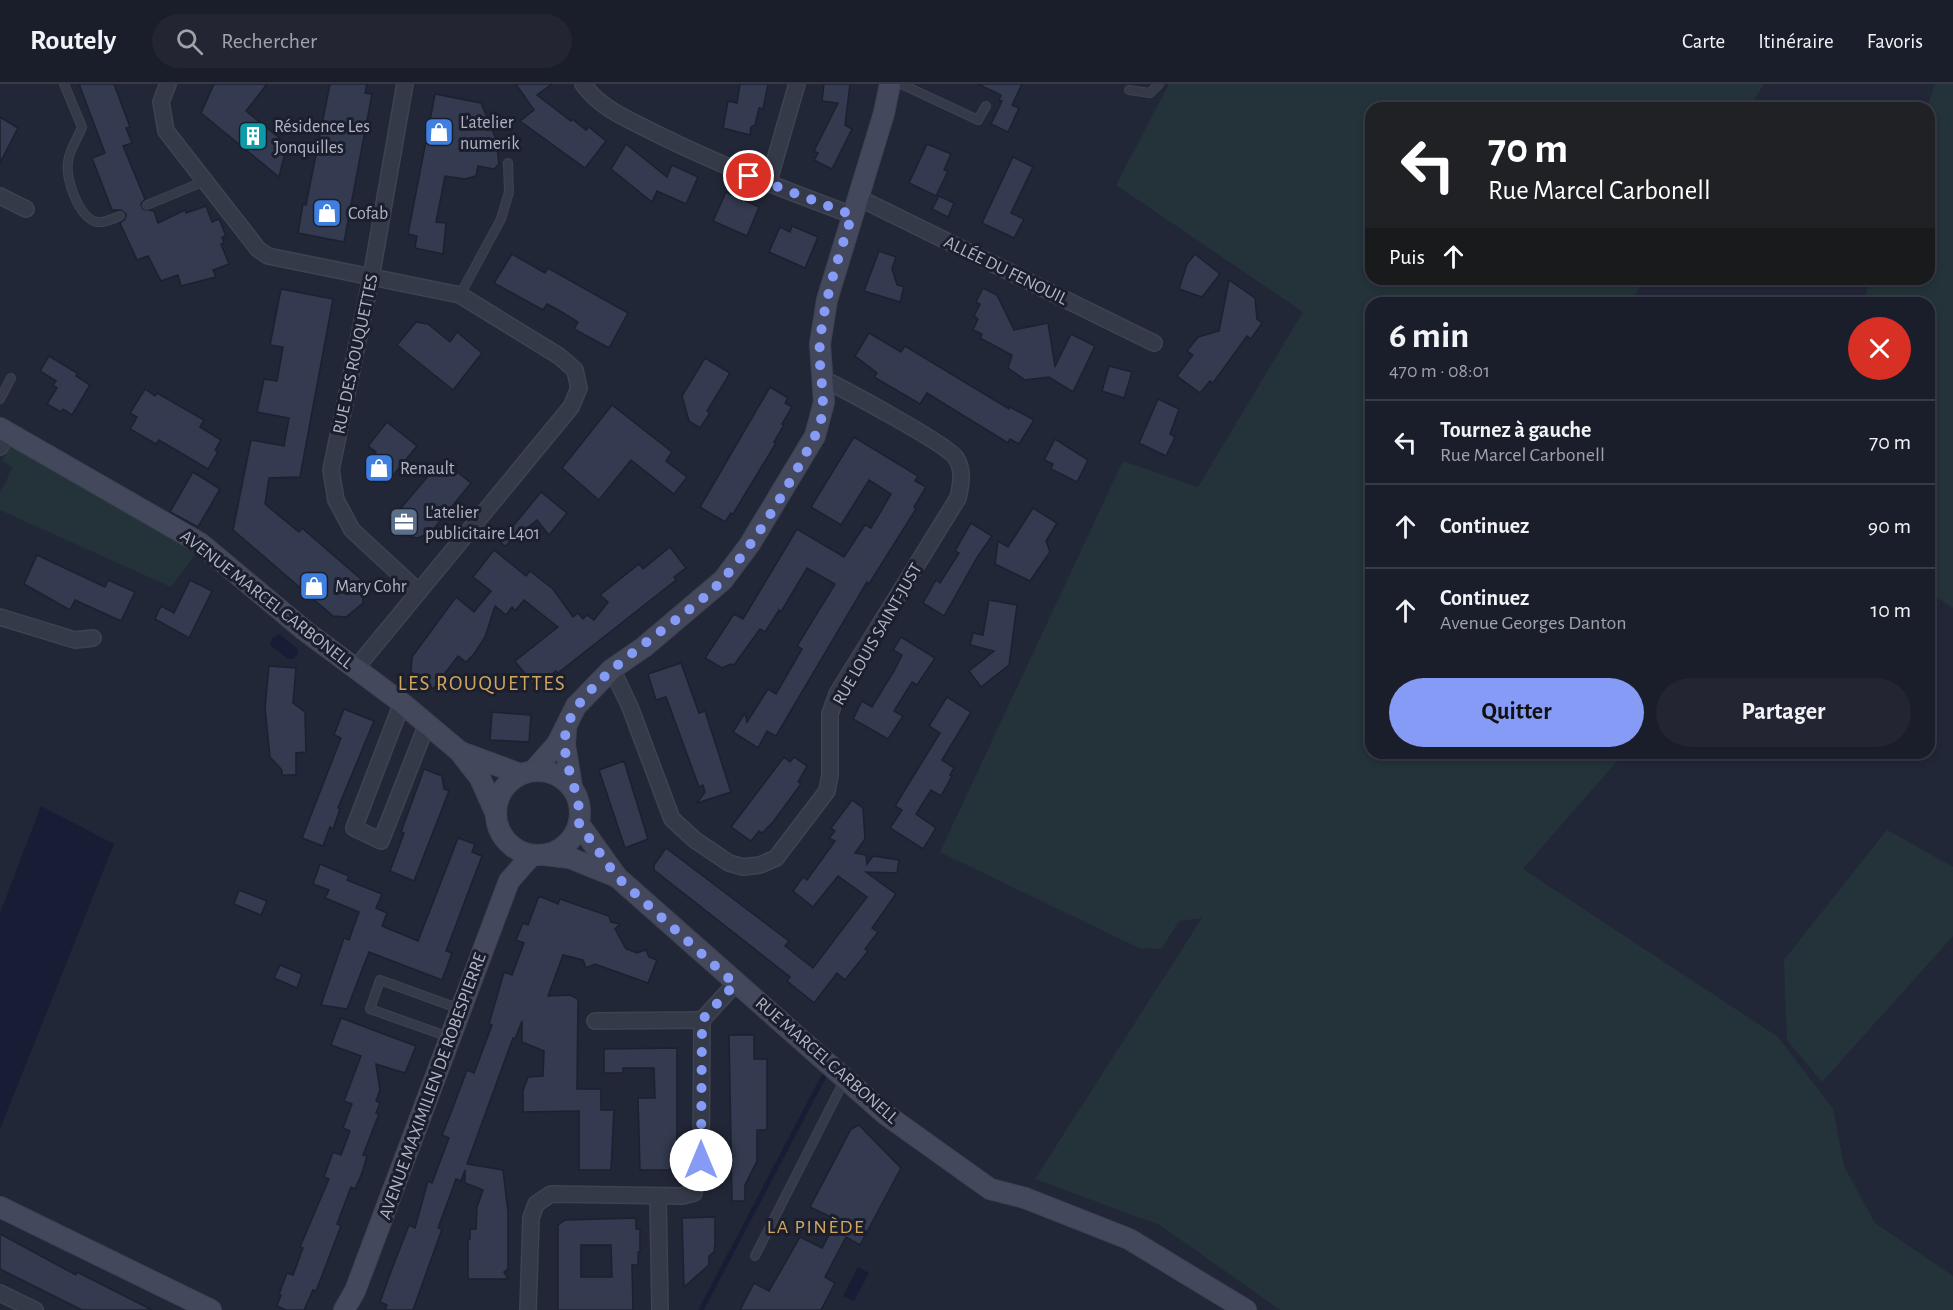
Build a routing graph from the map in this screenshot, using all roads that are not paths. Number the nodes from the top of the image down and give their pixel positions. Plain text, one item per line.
1 (64, 84) edge
2 (168, 84) edge
3 (405, 84) edge
4 (583, 84) edge
5 (798, 84) edge
6 (890, 84) edge
7 (901, 84) edge
8 (1159, 84) edge
9 (1129, 90) dead end
10 (986, 106) dead end
11 (508, 163) dead end
12 (205, 181) junction
13 (768, 184) junction
14 (0, 196) edge
15 (147, 205) dead end
16 (855, 206) junction
17 (26, 209) dead end
18 (120, 216) dead end
19 (371, 278) junction
20 (460, 295) junction
21 (1154, 343) dead end
22 (11, 378) dead end
23 (821, 378) junction
24 (0, 399) edge
25 (3, 436) edge
26 (419, 592) junction
27 (0, 617) edge
28 (93, 638) dead end
29 (356, 668) junction
30 (612, 669) junction
31 (402, 703) junction
32 (427, 724) junction
33 (566, 730) junction
34 (459, 751) junction
35 (527, 772) junction
36 (572, 787) junction
37 (496, 814) junction
38 (579, 824) junction
39 (507, 842) junction
40 (538, 855) junction
41 (617, 877) junction
42 (509, 881) junction
43 (735, 984) junction
44 (460, 1009) junction
45 (702, 1020) junction
46 (595, 1021) dead end
47 (449, 1037) junction
48 (845, 1077) junction
49 (658, 1196) junction
50 (0, 1207) edge
51 (755, 1256) dead end
52 (0, 1293) edge
53 (356, 1301) edge
54 (35, 1310) edge
55 (211, 1310) edge
56 (344, 1310) edge
57 (528, 1310) edge
58 (660, 1310) edge
59 (1246, 1310) edge

1 - 18 lane
2 - 12 street
3 - 19 street, RUE DES ROUQUETTES
4 - 13 street, ALLÉE DU FENOUIL
5 - 13 street
6 - 16 street
7 - 10 lane
8 - 9 lane
11 - 20 lane
12 - 15 lane
12 - 19 street
13 - 16 street, ALLÉE DU FENOUIL
14 - 17 street
16 - 21 street, ALLÉE DU FENOUIL
16 - 23 street
19 - 20 street
19 - 26 street, RUE DES ROUQUETTES
20 - 26 street
22 - 24 lane
23 - 30 street
23 - 30 street, RUE LOUIS SAINT-JUST
25 - 29 street, AVENUE MARCEL CARBONELL
26 - 29 street
27 - 28 street
29 - 31 street, AVENUE MARCEL CARBONELL
30 - 33 street
31 - 32 street, AVENUE MARCEL CARBONELL
31 - 32 street
32 - 34 street, AVENUE MARCEL CARBONELL
33 - 35 street
33 - 36 street
34 - 35 street, AVENUE MARCEL CARBONELL
34 - 37 street, AVENUE MARCEL CARBONELL
35 - 36 street
35 - 37 street
36 - 38 street
37 - 39 street
38 - 40 street
38 - 41 street, RUE MARCEL CARBONELL
39 - 40 street
39 - 42 street, AVENUE MAXIMILIEN DE ROBESPIERRE
40 - 41 street, RUE MARCEL CARBONELL
40 - 42 street, AVENUE MAXIMILIEN DE ROBESPIERRE
41 - 43 street, RUE MARCEL CARBONELL
42 - 44 street, AVENUE MAXIMILIEN DE ROBESPIERRE
43 - 45 street
43 - 48 street, RUE MARCEL CARBONELL
44 - 47 street, AVENUE MAXIMILIEN DE ROBESPIERRE
44 - 47 lane
45 - 46 street
45 - 49 street
47 - 53 street, AVENUE MAXIMILIEN DE ROBESPIERRE
48 - 51 lane
48 - 59 street, RUE MARCEL CARBONELL
49 - 57 street
49 - 58 street
50 - 55 street
52 - 54 street
53 - 56 street, AVENUE MAXIMILIEN DE ROBESPIERRE

